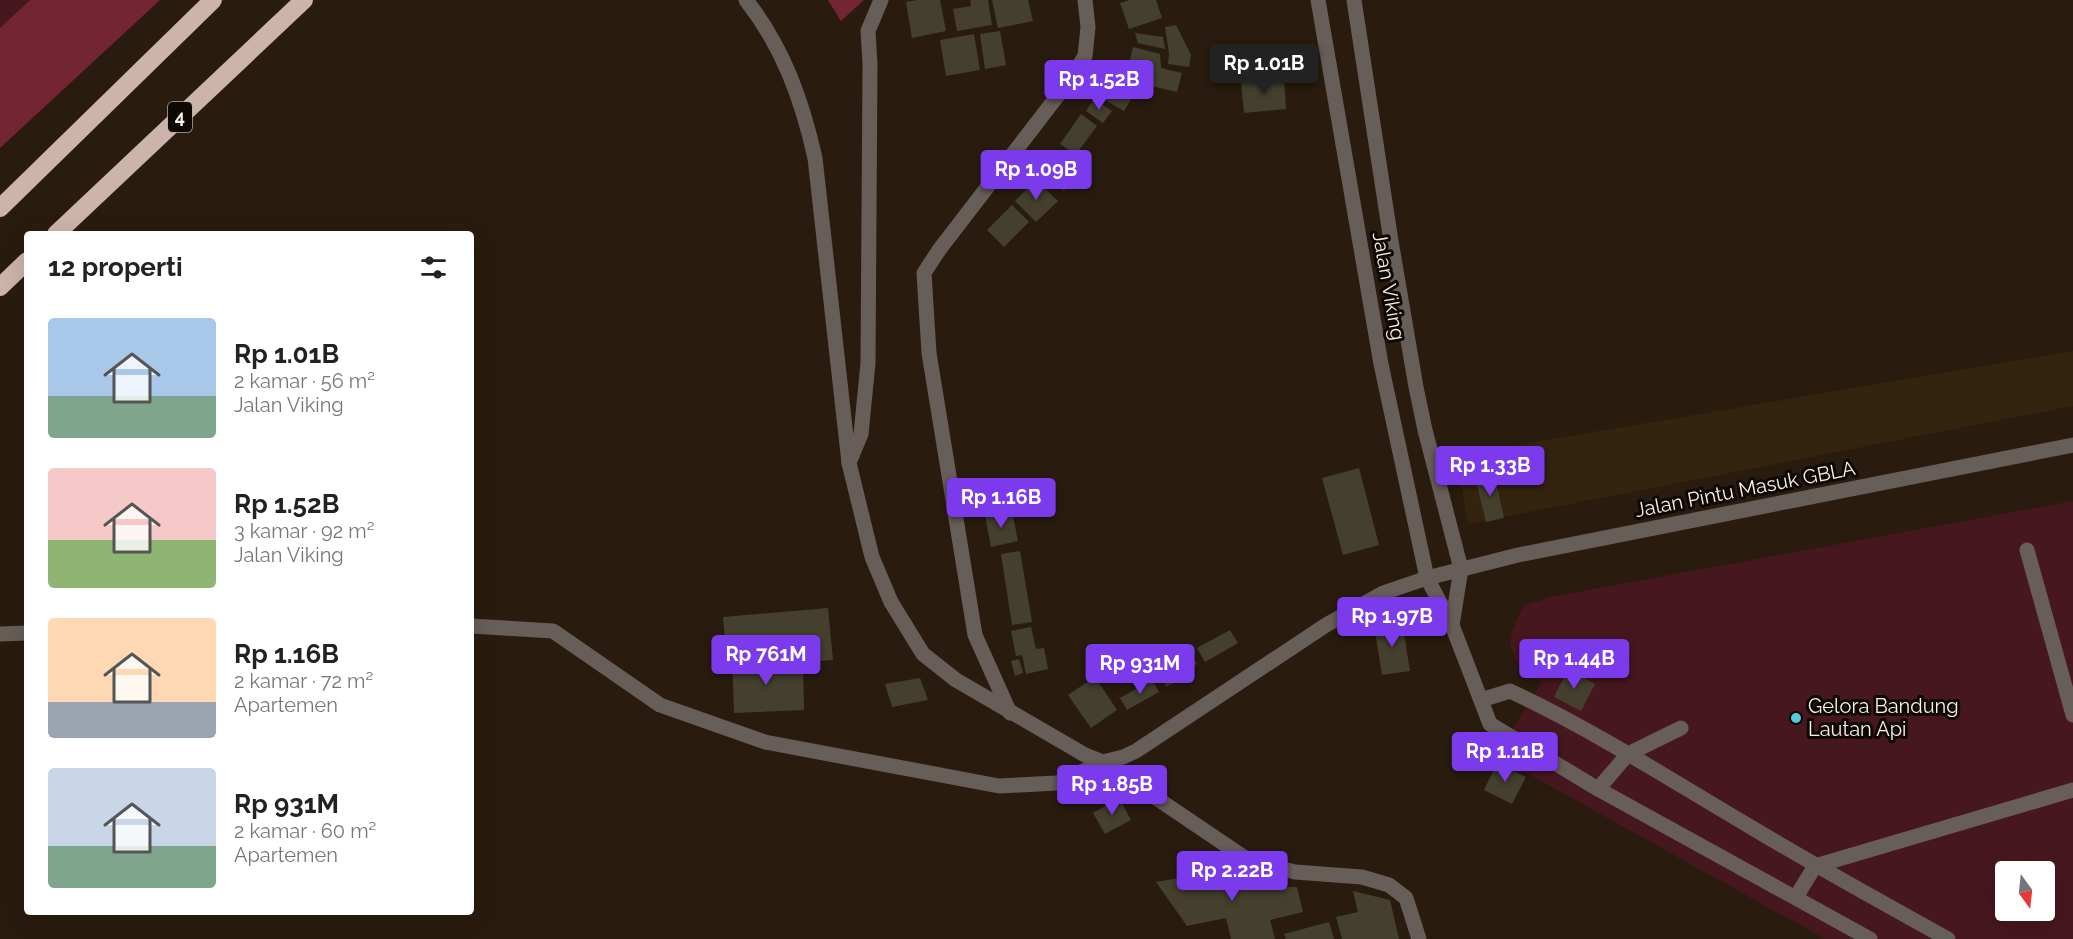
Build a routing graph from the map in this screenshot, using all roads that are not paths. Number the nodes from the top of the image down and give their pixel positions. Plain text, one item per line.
1 (213, 0) edge
2 (304, 0) edge
3 (746, 0) edge
4 (881, 0) edge
5 (1085, 0) edge
6 (1318, 0) edge
7 (1354, 0) edge
8 (0, 208) edge
9 (59, 231) edge
10 (24, 264) edge
11 (0, 287) edge
12 (2073, 445) edge
13 (849, 463) junction
14 (2026, 550) dead end
15 (1461, 569) junction
16 (1427, 578) junction
17 (1452, 625) junction
18 (474, 626) edge
19 (24, 633) edge
20 (0, 634) edge
21 (1481, 700) junction
22 (1010, 713) junction
23 (2073, 715) edge
24 (1681, 728) dead end
25 (1628, 754) junction
26 (1103, 762) junction
27 (1598, 789) junction
28 (2073, 790) edge
29 (1815, 866) junction
30 (1796, 897) junction
31 (1419, 939) edge
32 (1870, 939) edge
33 (1948, 939) edge

1 - 8 highway
2 - 9 highway, 4
3 - 13 street
4 - 13 street
5 - 22 street
6 - 16 street, Jalan Viking
7 - 15 street, Jalan Viking
10 - 11 highway
12 - 15 street, Jalan Pintu Masuk GBLA
13 - 22 street
14 - 23 street
15 - 16 street, Jalan Pintu Masuk GBLA
15 - 17 street
16 - 17 street, Jalan Viking
16 - 26 street, Jalan Pintu Masuk GBLA
17 - 21 street, Jalan Viking
18 - 26 street, Jalan Pintu Masuk GBLA
19 - 20 street
21 - 25 street
21 - 27 street, Jalan Viking
22 - 26 street
24 - 25 street
25 - 27 street
25 - 29 street
26 - 31 street
27 - 30 street, Jalan Viking
28 - 29 street
29 - 30 street
29 - 33 street
30 - 32 street, Jalan Viking

